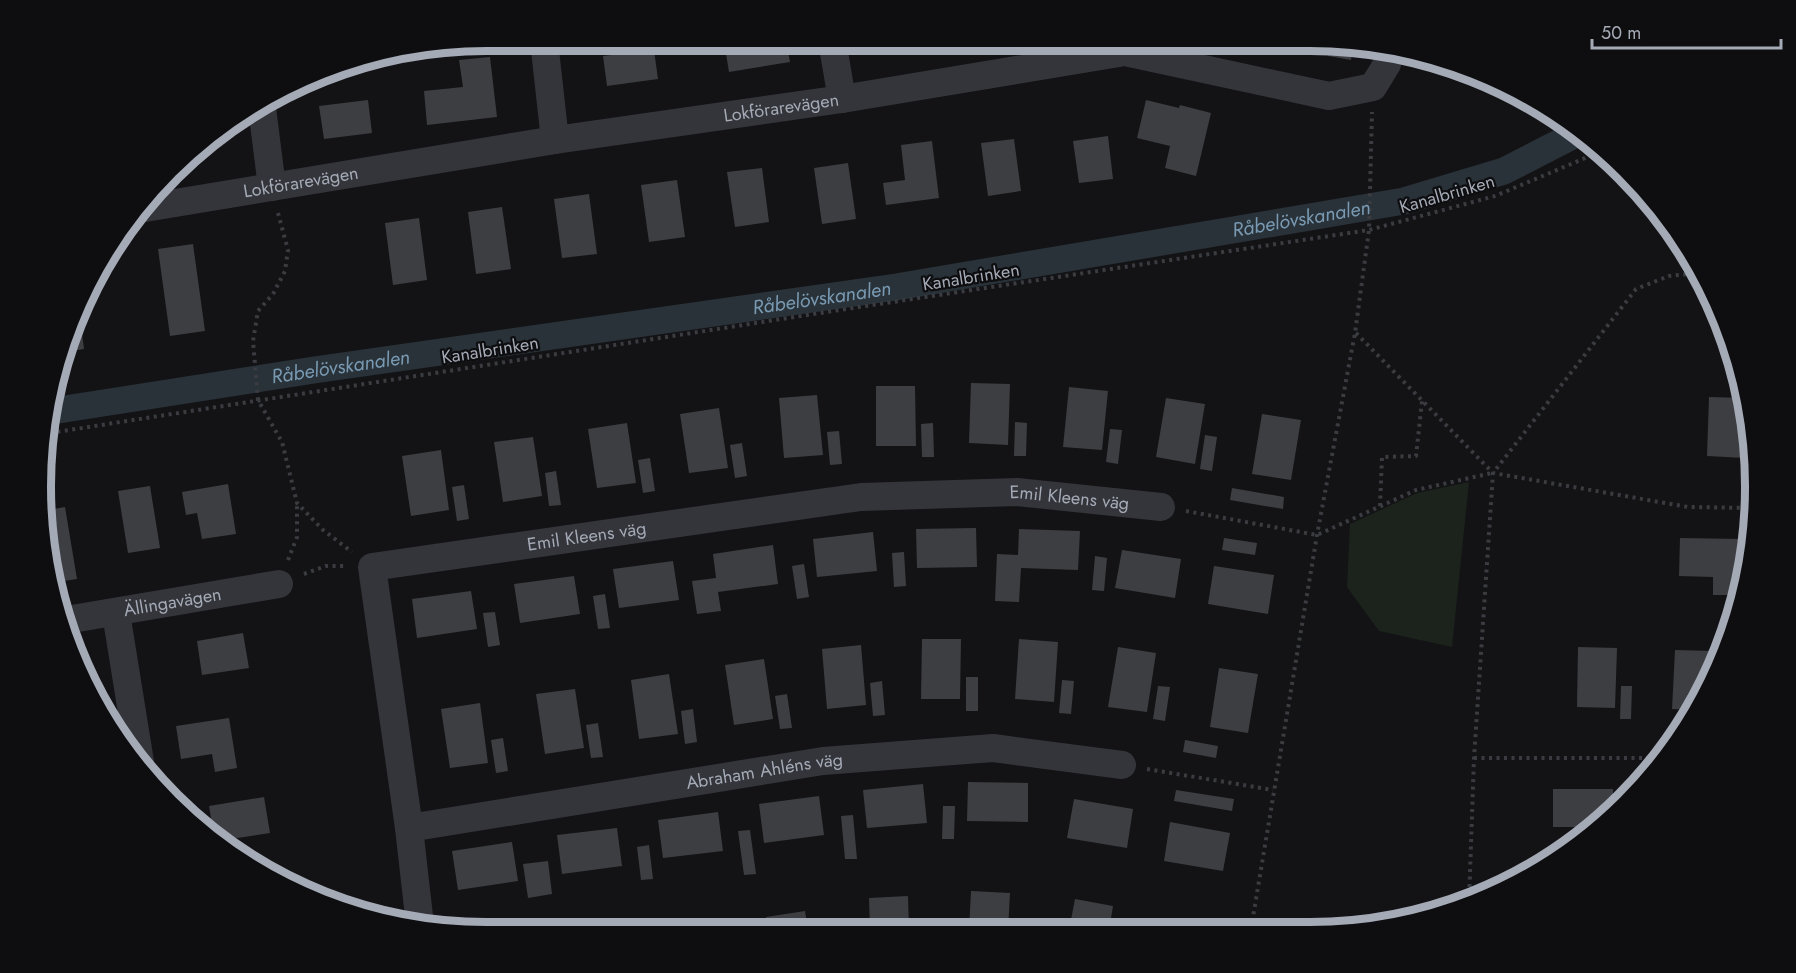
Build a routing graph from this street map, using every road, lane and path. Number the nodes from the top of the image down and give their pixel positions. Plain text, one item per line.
1 (545, 51) edge
2 (834, 51) edge
3 (1104, 51) edge
4 (1143, 51) edge
5 (1388, 58) edge
6 (1373, 87) junction
7 (842, 99) junction
8 (263, 113) edge
9 (555, 140) junction
10 (1591, 154) edge
11 (272, 187) junction
12 (153, 207) edge
13 (1369, 230) junction
14 (1690, 274) edge
15 (1355, 333) junction
16 (258, 400) junction
17 (1422, 401) junction
18 (55, 432) edge
19 (1493, 473) junction
20 (297, 503) junction
21 (1380, 506) junction
22 (1161, 507) joint
23 (1744, 508) edge
24 (1317, 535) junction
25 (372, 567) junction
26 (279, 584) junction
27 (116, 613) junction
28 (72, 619) edge
29 (138, 747) edge
30 (1474, 758) junction
31 (1650, 758) edge
32 (1122, 765) joint
33 (1273, 790) junction
34 (409, 828) junction
35 (1468, 892) edge
36 (419, 916) edge
37 (1252, 922) edge

1 - 9 street
2 - 7 street
3 - 7 street, Lokförarevägen
4 - 6 street, Lokförarevägen
5 - 6 street
6 - 13 path
7 - 9 street, Lokförarevägen
8 - 11 street
9 - 11 street, Lokförarevägen
10 - 13 path, Kanalbrinken
11 - 12 street, Lokförarevägen
11 - 16 path
13 - 15 path
13 - 16 path, Kanalbrinken
14 - 19 path
15 - 17 path
15 - 24 path
16 - 18 path, Kanalbrinken
16 - 20 path
17 - 19 path
17 - 21 path
19 - 21 path
19 - 23 path
19 - 30 path
20 - 25 path
20 - 26 path
21 - 24 path
22 - 24 path
22 - 25 street, Emil Kleens väg
24 - 33 path
25 - 26 path
25 - 34 street
26 - 27 street, Ällingavägen
27 - 28 street, Ällingavägen
27 - 29 street
30 - 31 path
30 - 35 path
32 - 33 path
32 - 34 street, Abraham Ahléns väg
33 - 37 path
34 - 36 street

